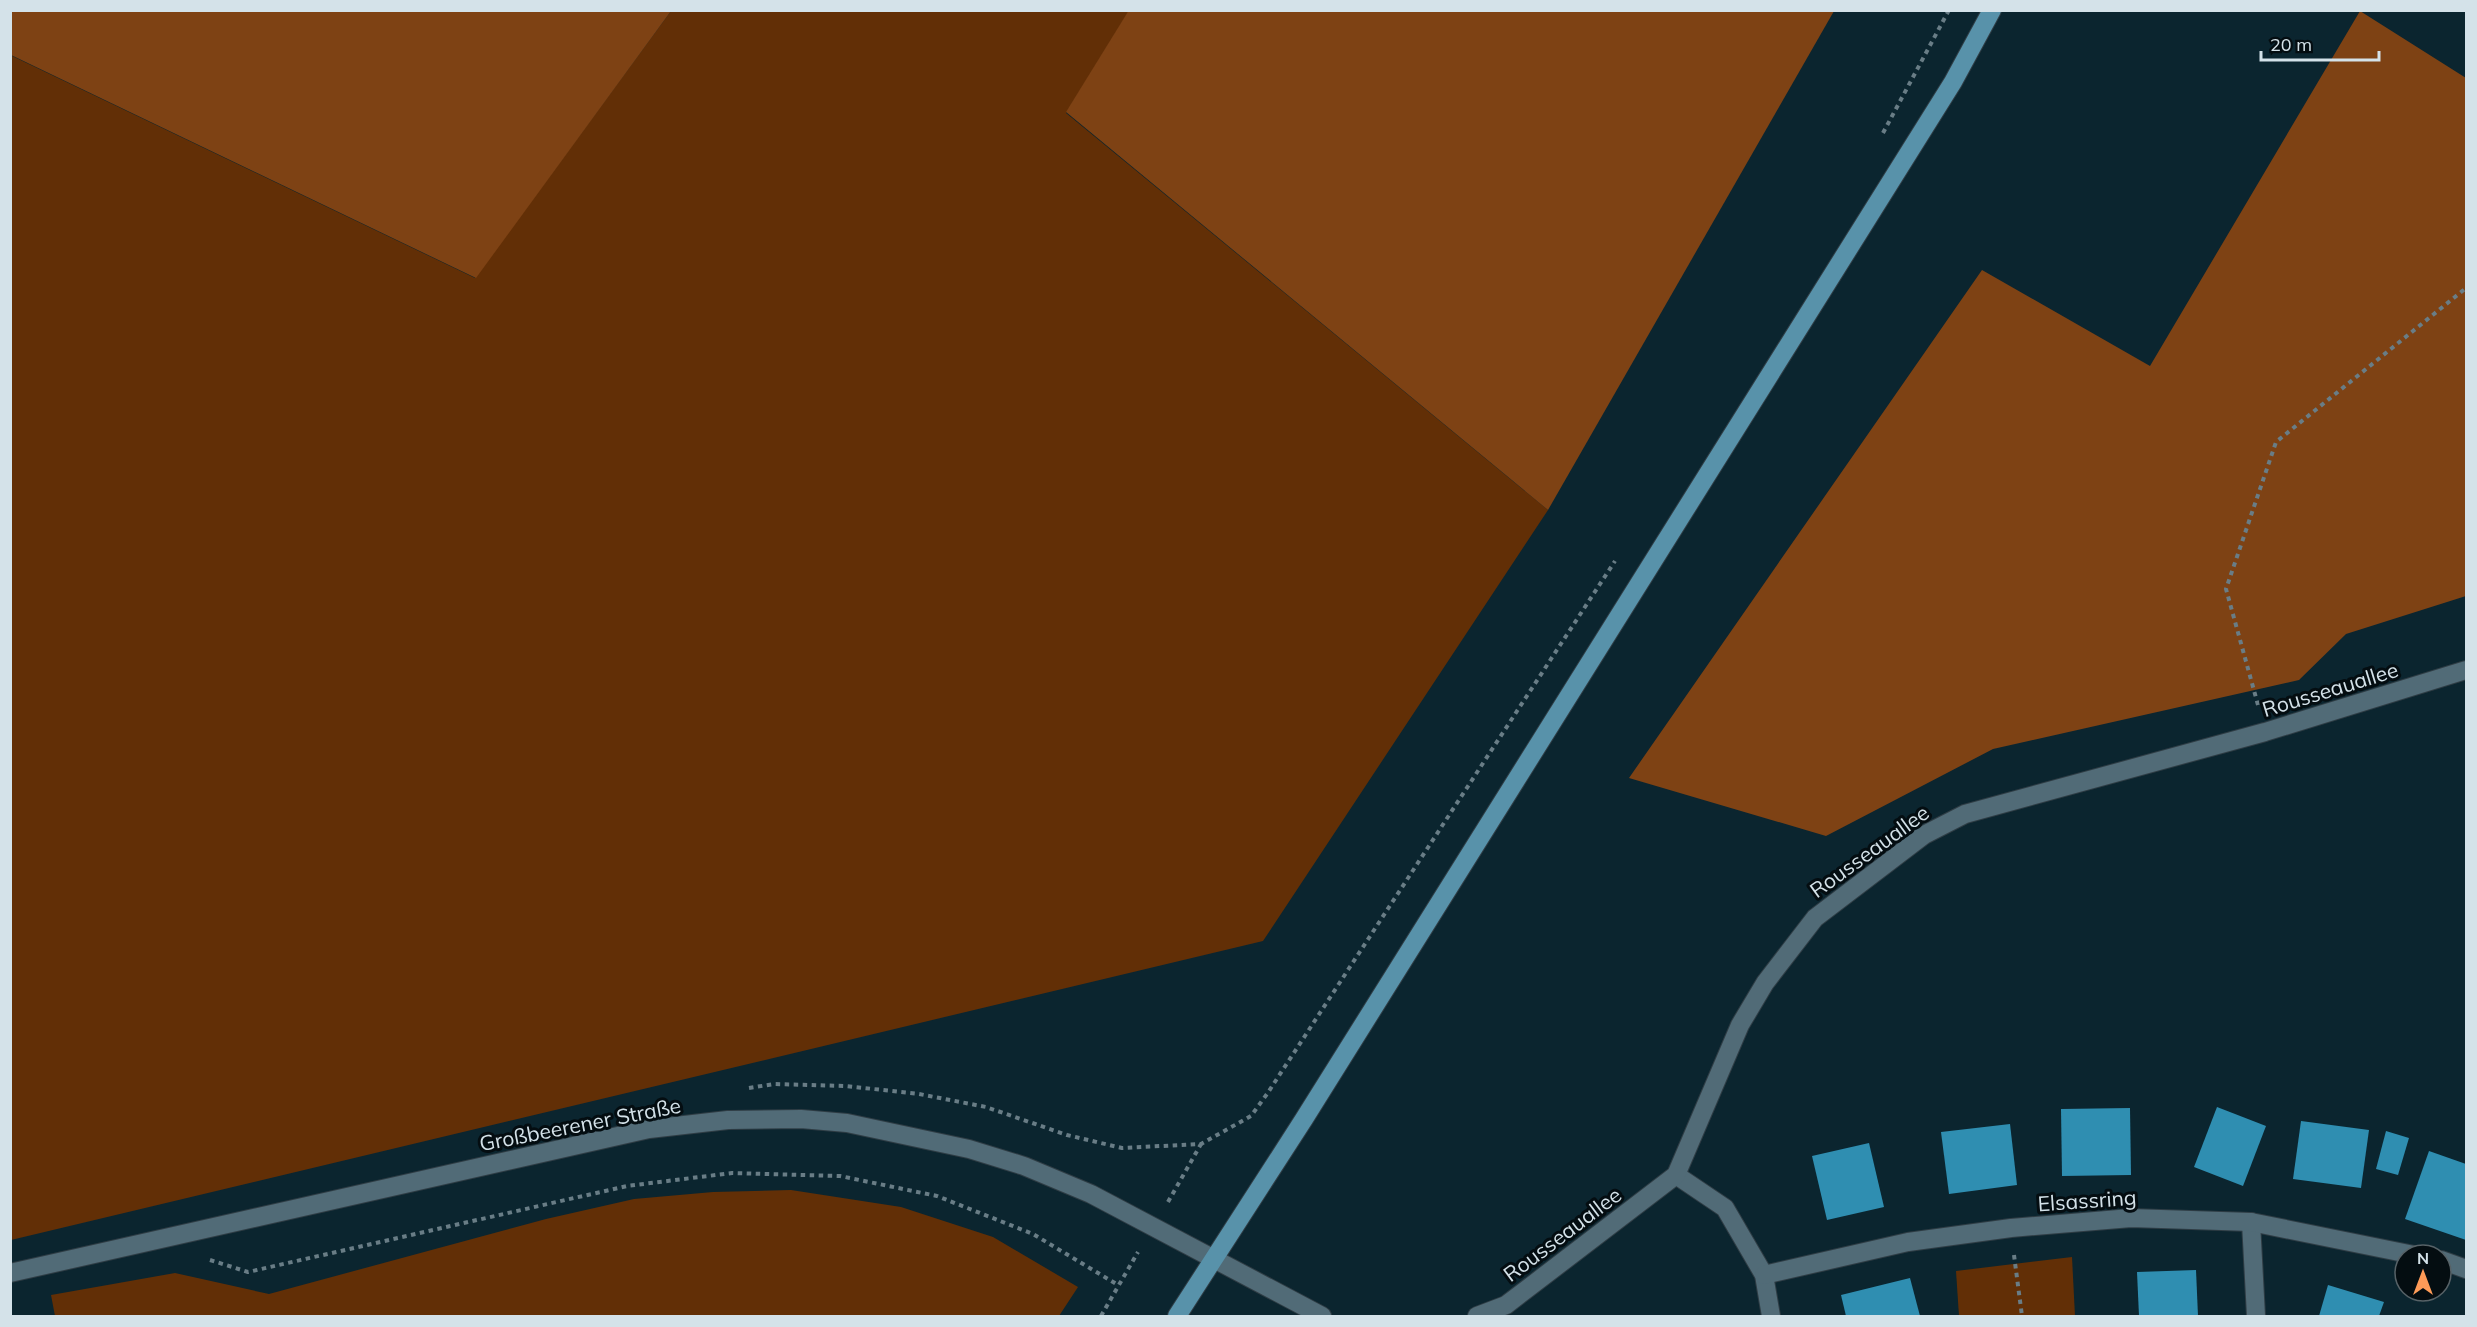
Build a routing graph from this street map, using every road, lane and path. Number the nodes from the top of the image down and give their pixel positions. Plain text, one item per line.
1 (1948, 10) edge
2 (1992, 10) edge
3 (1881, 137) dead end
4 (2466, 288) edge
5 (1616, 559) dead end
6 (2466, 670) edge
7 (2265, 732) junction
8 (1676, 1175) junction
9 (2252, 1222) junction
10 (1154, 1227) junction
11 (2011, 1228) junction
12 (166, 1238) junction
13 (2393, 1251) edge
14 (1214, 1260) junction
15 (10, 1273) edge
16 (1764, 1275) junction
17 (1118, 1285) junction
18 (1101, 1317) edge
19 (1176, 1317) edge
20 (1322, 1317) edge
21 (1477, 1317) edge
22 (1771, 1317) edge
23 (2022, 1317) edge
24 (2256, 1317) edge

1 - 3 path
2 - 14 main road
4 - 7 path
5 - 10 path
6 - 7 street, Rousseauallee
7 - 8 street, Rousseauallee
8 - 16 street
8 - 21 street, Rousseauallee
9 - 11 street, Elsassring
9 - 13 street, Elsassring
9 - 24 street
10 - 12 street, Großbeerener Straße
10 - 14 street, Großbeerener Straße
10 - 17 path
11 - 16 street, Elsassring
11 - 23 path
12 - 15 street, Großbeerener Straße
12 - 17 path
14 - 19 main road
14 - 20 street
16 - 22 street
17 - 18 path

